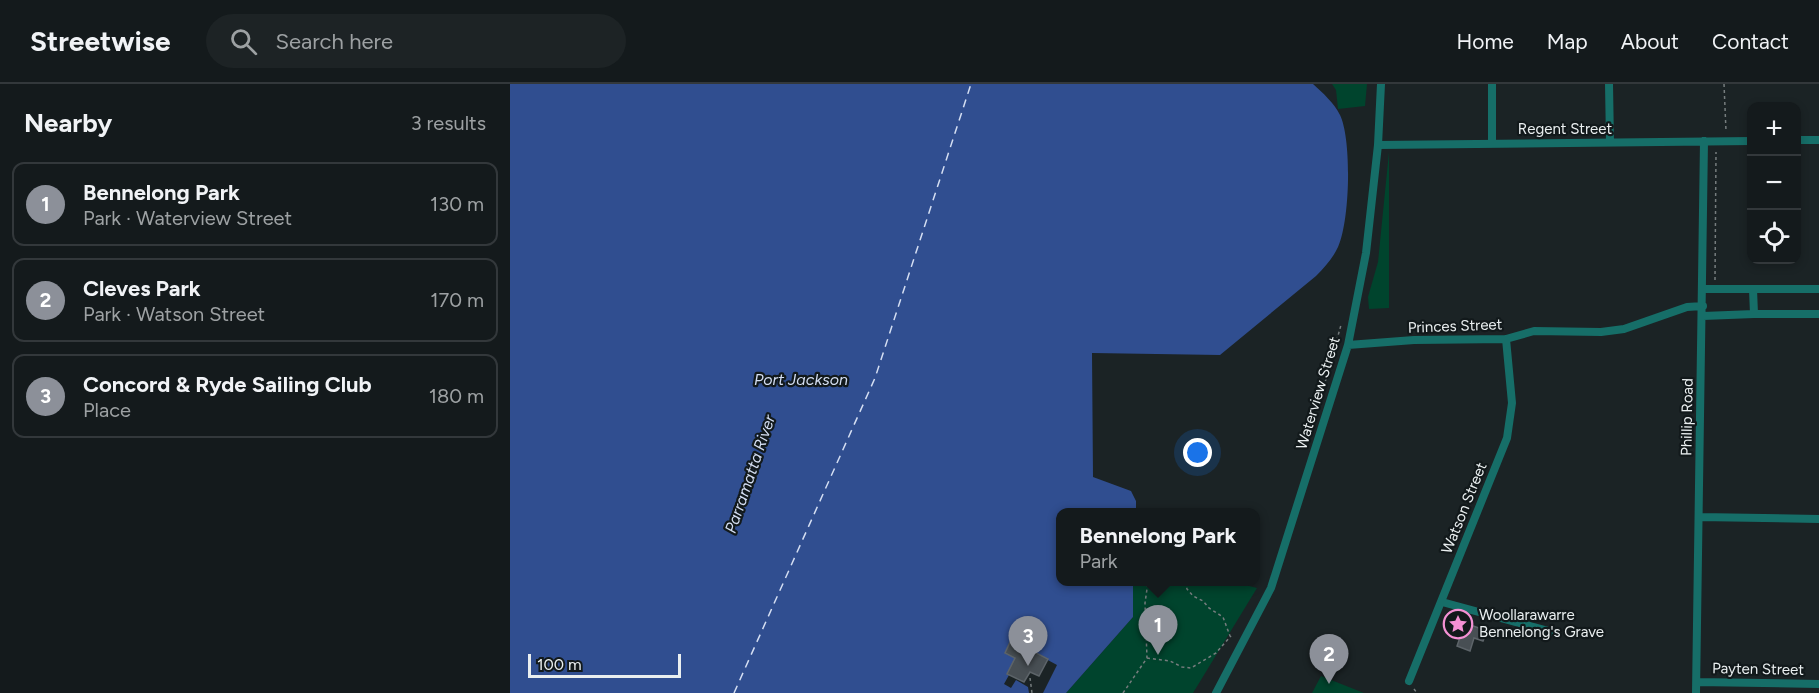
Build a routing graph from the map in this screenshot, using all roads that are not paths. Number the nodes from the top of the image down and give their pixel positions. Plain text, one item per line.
1 (1381, 84) edge
2 (1491, 84) edge
3 (1609, 84) edge
4 (1801, 140) edge
5 (1819, 140) edge
6 (1704, 141) junction
7 (1747, 141) edge
8 (1610, 142) junction
9 (1492, 143) junction
10 (1378, 145) junction
11 (1703, 289) junction
12 (1753, 289) junction
13 (1819, 289) edge
14 (1702, 306) junction
15 (1754, 314) junction
16 (1819, 314) edge
17 (1702, 316) junction
18 (1506, 339) junction
19 (1348, 345) junction
20 (1699, 517) junction
21 (1819, 519) edge
22 (1442, 602) junction
23 (1556, 633) dead end
24 (1408, 681) dead end
25 (1697, 682) junction
26 (1819, 684) edge
27 (1216, 693) edge
28 (1696, 693) edge

1 - 10 street, Waterview Street
2 - 9 street
3 - 8 street
4 - 5 street
6 - 7 street, Regent Street
6 - 8 street, Regent Street
6 - 11 street, Phillip Road
8 - 9 street, Regent Street
9 - 10 street, Regent Street
10 - 19 street, Waterview Street
11 - 12 street
11 - 14 street, Phillip Road
12 - 13 street
12 - 15 street
14 - 17 street, Phillip Road
14 - 18 street, Princes Street
15 - 16 street
15 - 17 street
17 - 20 street, Phillip Road
18 - 19 street, Princes Street
18 - 22 street, Watson Street
19 - 27 street, Waterview Street
20 - 21 street
20 - 25 street, Phillip Road
22 - 23 street
22 - 24 street, Watson Street
25 - 26 street, Payten Street
25 - 28 street, Phillip Road

